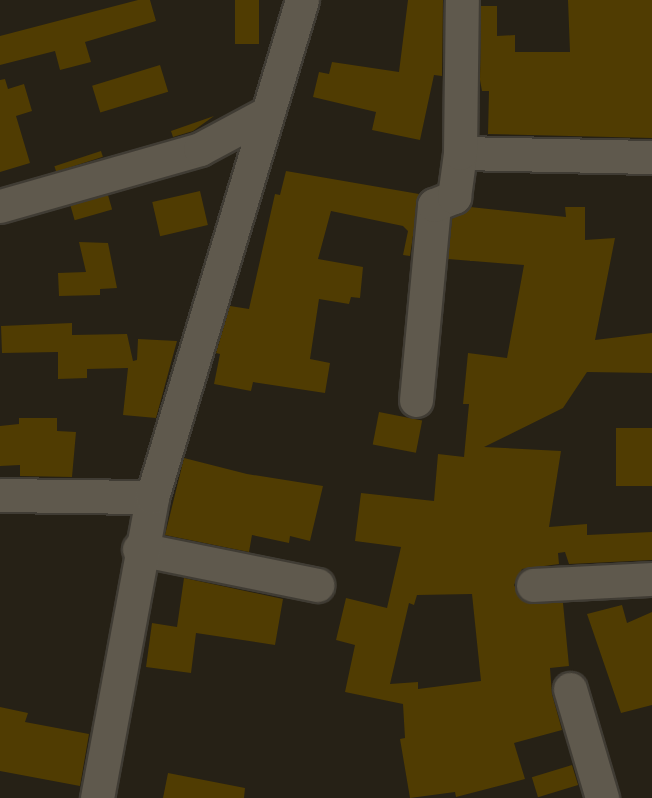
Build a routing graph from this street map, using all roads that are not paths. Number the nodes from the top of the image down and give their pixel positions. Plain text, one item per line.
1 (302, 0) edge
2 (462, 0) edge
3 (265, 114) junction
4 (460, 152) junction
5 (652, 157) edge
6 (0, 206) edge
7 (416, 400) dead end
8 (0, 495) edge
9 (152, 497) junction
10 (139, 549) junction
11 (652, 579) edge
12 (317, 585) dead end
13 (533, 585) dead end
14 (570, 689) dead end
15 (596, 797) edge
16 (97, 798) edge

1 - 3 street
2 - 4 street
3 - 6 street
3 - 9 street
4 - 5 street
4 - 7 street
8 - 9 street
9 - 10 street
10 - 12 street
10 - 16 street
11 - 13 street
14 - 15 street

